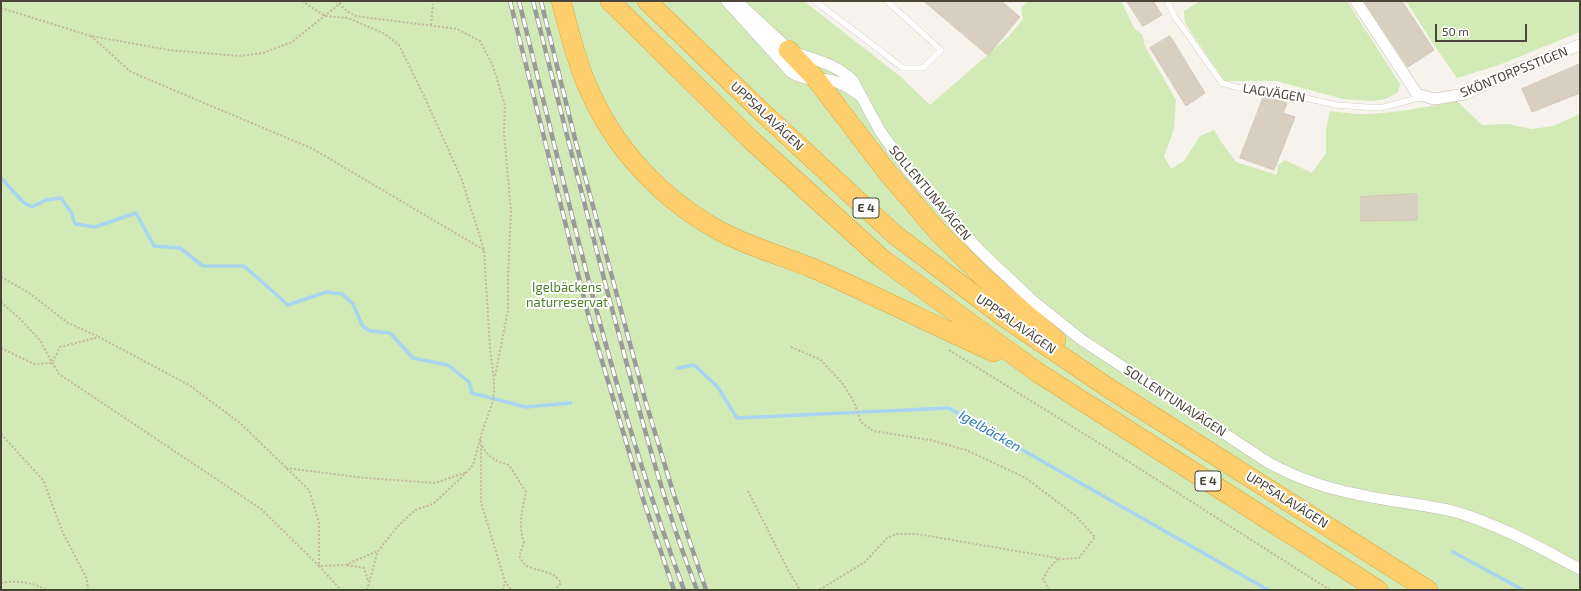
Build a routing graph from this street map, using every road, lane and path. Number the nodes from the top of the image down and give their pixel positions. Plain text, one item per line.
1 (302, 1) edge
2 (336, 1) edge
3 (343, 1) edge
4 (561, 1) edge
5 (610, 1) edge
6 (647, 1) edge
7 (727, 1) edge
8 (735, 1) edge
9 (815, 1) edge
10 (887, 1) edge
11 (1167, 1) edge
12 (1356, 1) edge
13 (340, 4) junction
14 (433, 4) dead end
15 (1, 8) edge
16 (325, 16) junction
17 (431, 25) junction
18 (91, 36) junction
19 (1580, 46) edge
20 (788, 50) junction
21 (816, 80) junction
22 (861, 96) junction
23 (1424, 96) junction
24 (484, 250) junction
25 (1, 277) edge
26 (1, 302) edge
27 (98, 337) junction
28 (791, 347) dead end
29 (1, 348) edge
30 (52, 363) junction
31 (1037, 372) junction
32 (494, 380) junction
33 (1108, 387) junction
34 (1, 434) edge
35 (481, 435) junction
36 (481, 445) junction
37 (284, 468) junction
38 (468, 471) junction
39 (748, 492) dead end
40 (378, 551) junction
41 (1058, 559) junction
42 (345, 565) junction
43 (319, 566) junction
44 (1580, 569) edge
45 (505, 581) junction
46 (368, 582) junction
47 (1, 583) edge
48 (46, 590) edge
49 (88, 590) edge
50 (341, 590) edge
51 (367, 590) edge
52 (503, 590) edge
53 (511, 590) edge
54 (555, 590) edge
55 (800, 590) edge
56 (819, 590) edge
57 (1049, 590) edge
58 (1378, 590) edge
59 (1428, 590) edge

1 - 16 path
2 - 13 path
3 - 13 path
4 - 31 highway
5 - 31 highway, UPPSALAVÄGEN / E 4
6 - 33 highway, UPPSALAVÄGEN / E 4
7 - 21 street, SOLLENTUNAVÄGEN
8 - 20 street, SOLLENTUNAVÄGEN
9 - 10 lane
11 - 23 lane, LAGVÄGEN
12 - 23 street
13 - 16 path
13 - 17 path
14 - 17 path
15 - 18 path
16 - 18 path
16 - 24 path
17 - 32 path
18 - 24 path
19 - 23 street, SKÖNTORPSSTIGEN
20 - 21 highway
20 - 22 street, SOLLENTUNAVÄGEN
21 - 22 street, SOLLENTUNAVÄGEN
21 - 33 highway
22 - 44 street, SOLLENTUNAVÄGEN
24 - 32 path
25 - 27 path
26 - 30 path
27 - 30 path
27 - 37 path
28 - 41 path
29 - 30 path
30 - 43 path
31 - 58 highway, UPPSALAVÄGEN / E 4
32 - 35 path
33 - 59 highway, UPPSALAVÄGEN / E 4
34 - 49 path
35 - 36 path
35 - 38 path
36 - 45 path
36 - 54 path
37 - 38 path
37 - 43 path
38 - 40 path
39 - 55 path
40 - 42 path
40 - 46 path
41 - 56 path
41 - 57 path
42 - 43 path
42 - 46 path
43 - 50 path
45 - 52 path
45 - 53 path
46 - 51 path
47 - 48 path

